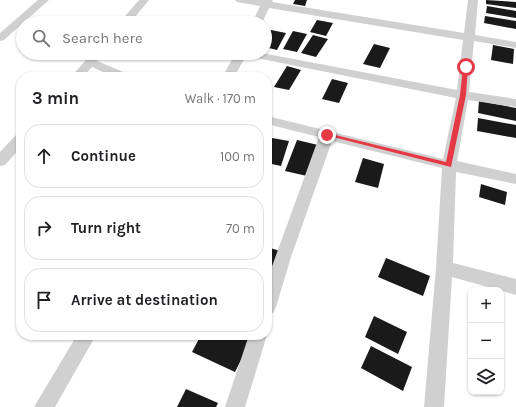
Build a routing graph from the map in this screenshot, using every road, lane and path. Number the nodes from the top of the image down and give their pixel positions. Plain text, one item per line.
1 (44, 0) edge
2 (144, 0) edge
3 (240, 0) edge
4 (473, 0) edge
5 (267, 3) edge
6 (25, 16) edge
7 (130, 16) edge
8 (260, 16) edge
9 (16, 24) edge
10 (469, 37) junction
11 (0, 38) edge
12 (516, 45) edge
13 (272, 58) edge
14 (239, 60) edge
15 (90, 62) joint
16 (81, 72) edge
17 (113, 72) edge
18 (231, 72) edge
19 (463, 95) junction
20 (516, 103) edge
21 (272, 121) edge
22 (327, 135) junction
23 (16, 143) edge
24 (0, 161) edge
25 (449, 165) junction
26 (516, 180) edge
27 (444, 268) junction
28 (516, 287) edge
29 (272, 291) edge
30 (84, 340) edge
31 (256, 340) edge
32 (44, 407) edge
33 (235, 407) edge
34 (434, 407) edge

1 - 6 street
2 - 7 street
3 - 5 street
4 - 10 street
5 - 8 street
5 - 10 street
9 - 11 street
10 - 12 street
10 - 19 street
13 - 19 street
14 - 18 street
15 - 16 street
15 - 17 street
19 - 20 street
19 - 25 street
21 - 22 street
22 - 25 street
22 - 29 street
23 - 24 street
25 - 26 street
25 - 27 street
27 - 28 street
27 - 34 street
30 - 32 street
31 - 33 street

